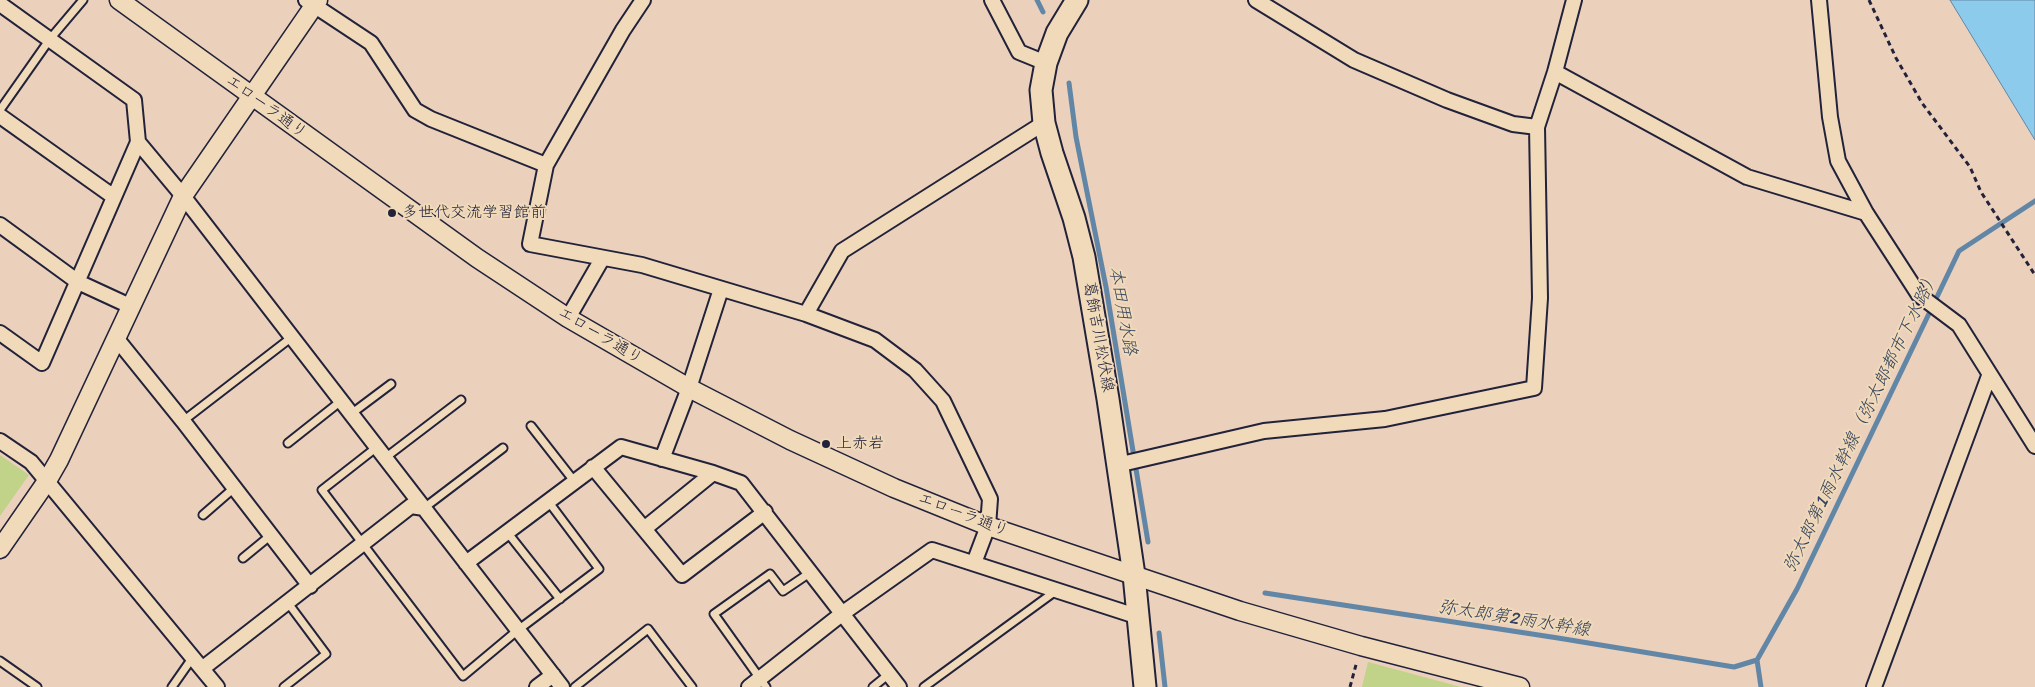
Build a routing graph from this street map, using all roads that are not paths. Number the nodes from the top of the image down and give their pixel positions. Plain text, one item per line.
1 (84, 0) edge
2 (119, 0) edge
3 (643, 0) edge
4 (992, 0) edge
5 (1078, 0) edge
6 (1256, 0) edge
7 (1574, 0) edge
8 (1820, 0) edge
9 (313, 2) edge
10 (0, 4) edge
11 (50, 39) junction
12 (1046, 63) junction
13 (1555, 72) junction
14 (251, 96) junction
15 (0, 110) edge
16 (0, 116) edge
17 (1044, 123) junction
18 (1537, 127) junction
19 (138, 142) junction
20 (546, 165) junction
21 (183, 196) junction
22 (114, 198) junction
23 (1866, 213) junction
24 (0, 225) edge
25 (602, 259) junction
26 (78, 282) junction
27 (721, 289) junction
28 (130, 306) junction
29 (806, 314) junction
30 (568, 318) junction
31 (0, 333) edge
32 (116, 338) junction
33 (292, 338) junction
34 (1990, 376) junction
35 (391, 384) dead end
36 (689, 388) junction
37 (461, 400) dead end
38 (341, 401) junction
39 (350, 414) junction
40 (183, 421) junction
41 (531, 426) dead end
42 (0, 441) edge
43 (288, 442) dead end
44 (2035, 446) edge
45 (503, 448) dead end
46 (381, 453) junction
47 (662, 459) junction
48 (1117, 465) junction
49 (593, 467) junction
50 (713, 473) junction
51 (48, 481) junction
52 (574, 482) junction
53 (234, 488) junction
54 (548, 501) junction
55 (424, 508) junction
56 (765, 512) junction
57 (203, 515) dead end
58 (988, 526) junction
59 (644, 529) junction
60 (507, 532) junction
61 (271, 535) junction
62 (364, 545) junction
63 (0, 549) edge
64 (243, 558) dead end
65 (466, 563) junction
66 (974, 563) junction
67 (811, 572) junction
68 (1134, 575) junction
69 (310, 586) junction
70 (1057, 590) junction
71 (560, 599) junction
72 (288, 603) junction
73 (843, 613) junction
74 (1140, 616) junction
75 (518, 630) junction
76 (193, 656) junction
77 (0, 661) edge
78 (203, 668) junction
79 (889, 674) junction
80 (553, 675) junction
81 (758, 684) edge
82 (37, 687) edge
83 (172, 687) edge
84 (218, 687) edge
85 (284, 687) edge
86 (537, 687) edge
87 (562, 687) edge
88 (575, 687) edge
89 (692, 687) edge
90 (873, 687) edge
91 (899, 687) edge
92 (924, 687) edge
93 (1145, 687) edge
94 (1520, 687) edge
95 (1874, 687) edge

1 - 11 lane
2 - 14 street, エローラ通り
3 - 20 street
4 - 12 street
5 - 12 main road, 葛飾吉川松伏線
6 - 18 street
7 - 13 street
8 - 23 street
9 - 14 street
9 - 20 street
10 - 11 street
11 - 15 lane
11 - 19 street
12 - 17 main road, 葛飾吉川松伏線
13 - 18 street
13 - 23 street
14 - 21 street
14 - 30 street, エローラ通り
16 - 22 street
17 - 29 street
17 - 48 main road, 葛飾吉川松伏線
18 - 48 street
19 - 21 street
19 - 22 street
20 - 25 street
21 - 28 street
21 - 33 street
22 - 26 street
23 - 34 street
24 - 26 street
25 - 27 street
25 - 30 street
26 - 28 street
26 - 31 street
27 - 29 street
27 - 36 street
28 - 32 street
29 - 58 street
30 - 36 street, エローラ通り
32 - 40 street
32 - 51 street
33 - 38 street
33 - 40 lane
34 - 44 street
34 - 95 street
35 - 39 lane
36 - 47 street
36 - 58 street, エローラ通り
37 - 46 lane
38 - 39 street
38 - 43 lane
39 - 46 street
40 - 53 street
41 - 52 lane
42 - 51 street
45 - 55 lane
46 - 55 street
46 - 62 lane
47 - 49 street
47 - 50 street
48 - 68 main road, 葛飾吉川松伏線
49 - 52 street
49 - 59 street
50 - 56 street
50 - 59 street
51 - 63 street
51 - 76 street
52 - 54 street
53 - 57 lane
53 - 61 street
54 - 60 street
54 - 71 lane
55 - 62 street
55 - 65 street
56 - 59 street
56 - 67 street
58 - 66 street
58 - 68 street, エローラ通り
60 - 65 street
60 - 71 lane
61 - 64 lane
61 - 69 street
62 - 69 street
62 - 75 lane
65 - 75 street
66 - 70 street
66 - 73 street
67 - 73 street
67 - 81 lane
68 - 74 main road, 葛飾吉川松伏線
68 - 94 street, エローラ通り
69 - 72 street
70 - 74 street
70 - 92 lane
71 - 75 lane
72 - 78 street
72 - 85 lane
73 - 79 street
73 - 81 street
74 - 93 main road, 葛飾吉川松伏線
75 - 80 street
76 - 78 street
76 - 83 lane
77 - 82 lane
78 - 84 street
79 - 90 lane
79 - 91 street
80 - 86 street
80 - 87 street
88 - 89 lane

